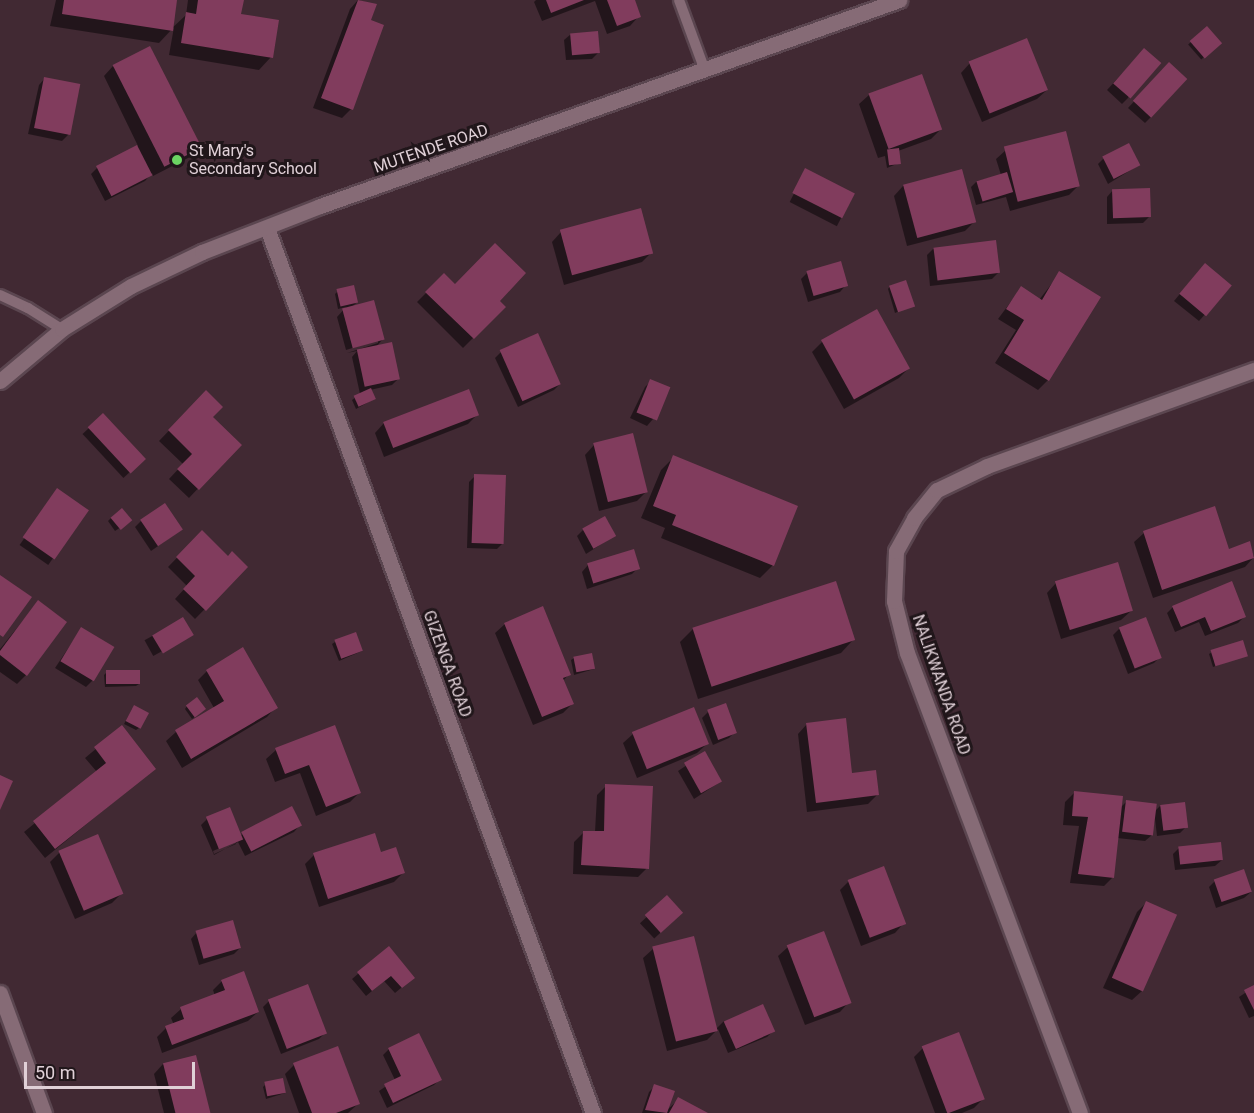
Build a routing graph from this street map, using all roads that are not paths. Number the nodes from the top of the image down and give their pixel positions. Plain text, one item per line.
1 (679, 0) edge
2 (899, 0) edge
3 (704, 68) junction
4 (267, 228) junction
5 (0, 295) edge
6 (62, 329) junction
7 (1254, 370) edge
8 (0, 381) edge
9 (0, 993) edge
10 (44, 1113) edge
11 (593, 1113) edge
12 (1080, 1113) edge

1 - 3 lane
2 - 3 street, MUTENDE ROAD
3 - 4 street, MUTENDE ROAD
4 - 6 street, MUTENDE ROAD
4 - 11 street, GIZENGA ROAD
5 - 6 lane
6 - 8 street, MUTENDE ROAD
7 - 12 street, NALIKWANDA ROAD
9 - 10 street

